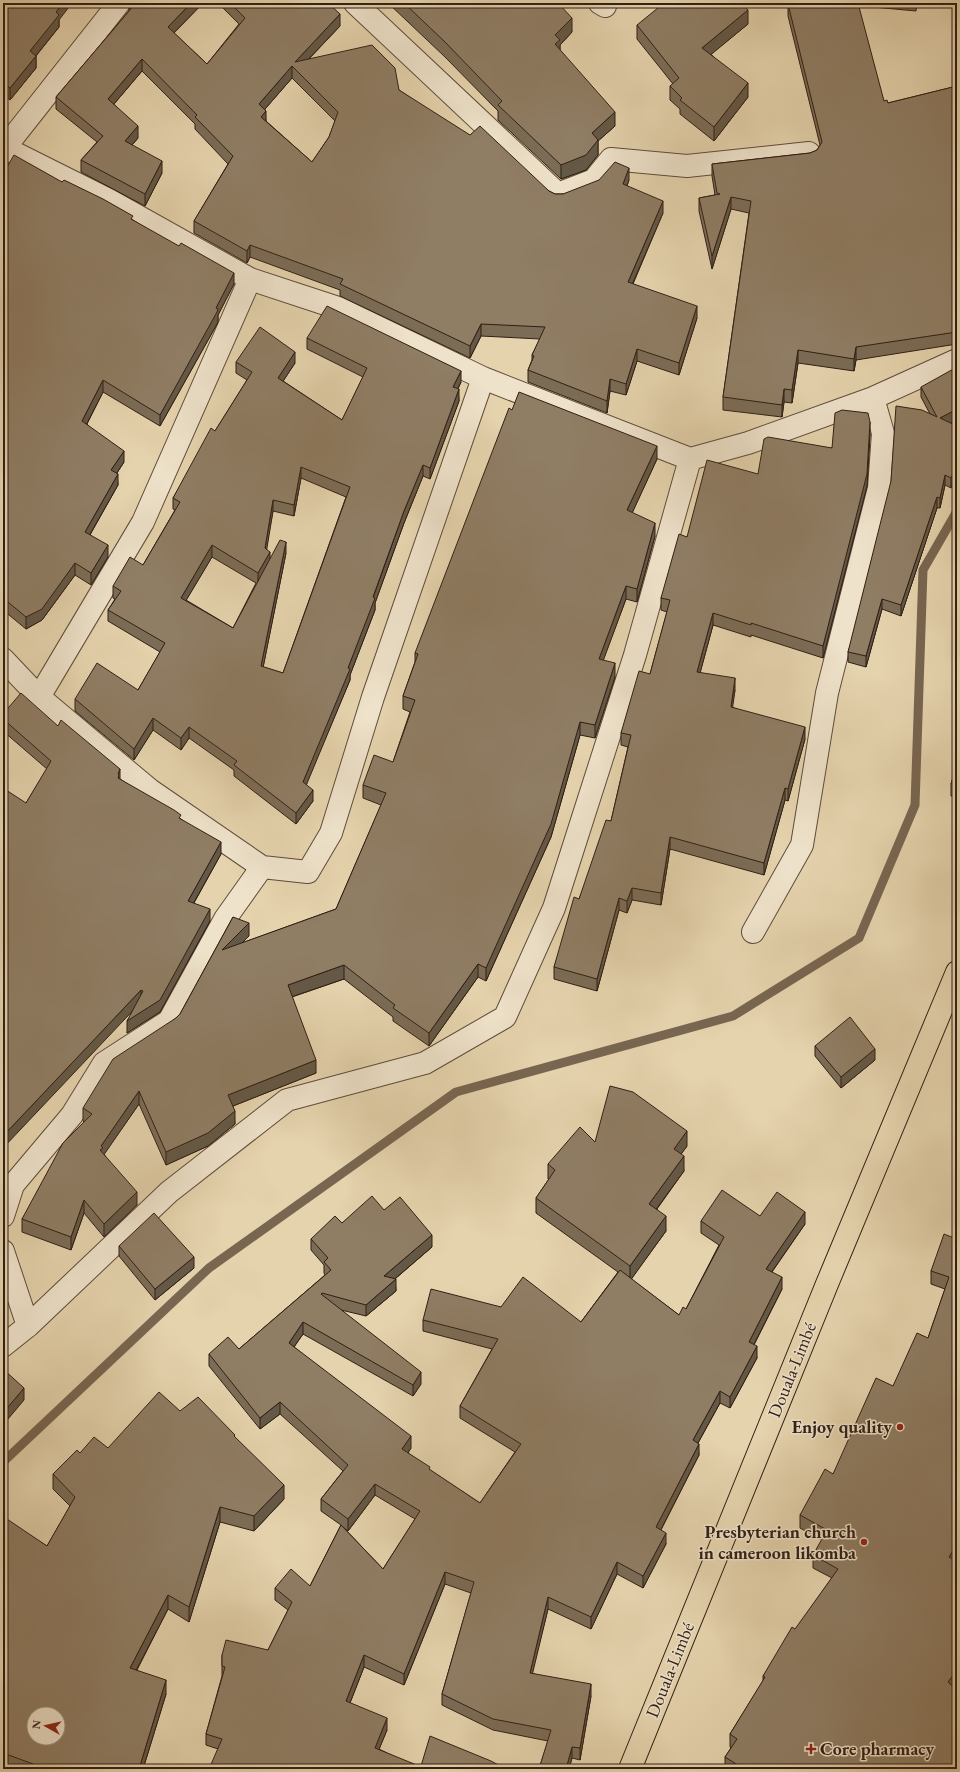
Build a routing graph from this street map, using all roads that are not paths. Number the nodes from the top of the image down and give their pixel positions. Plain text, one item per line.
1 (119, 3) edge
2 (355, 3) edge
3 (600, 3) edge
4 (606, 3) edge
5 (4, 148) edge
6 (809, 153) edge
7 (250, 278) junction
8 (957, 360) edge
9 (483, 378) junction
10 (873, 398) junction
11 (690, 460) junction
12 (3, 659) edge
13 (39, 697) junction
14 (262, 867) junction
15 (754, 932) dead end
16 (957, 972) edge
17 (3, 1216) edge
18 (3, 1251) edge
19 (28, 1326) junction
20 (3, 1346) edge
21 (630, 1769) edge

1 - 5 street
2 - 6 street
3 - 4 street
5 - 7 street
7 - 9 street
7 - 13 street
8 - 10 street
9 - 11 street
9 - 14 street
10 - 11 street
10 - 15 street
11 - 19 street
12 - 13 street
13 - 14 street
14 - 17 street
16 - 21 highway, Douala-Limbé
18 - 19 street
19 - 20 street

